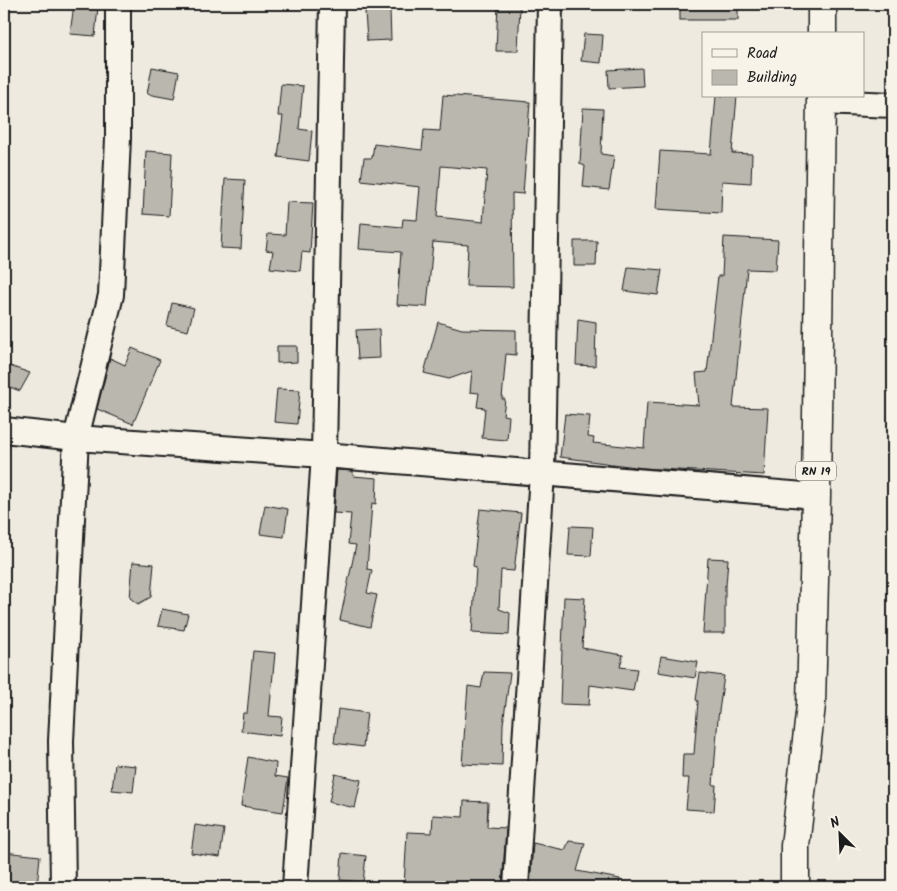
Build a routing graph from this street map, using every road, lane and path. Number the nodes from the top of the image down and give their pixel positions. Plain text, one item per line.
1 (118, 4) edge
2 (332, 4) edge
3 (550, 4) edge
4 (822, 4) edge
5 (822, 32) edge
6 (821, 99) edge
7 (893, 105) edge
8 (4, 430) edge
9 (76, 438) junction
10 (324, 455) junction
11 (542, 473) junction
12 (816, 496) junction
13 (794, 846) junction
14 (63, 887) edge
15 (295, 887) edge
16 (516, 887) edge
17 (795, 887) edge
18 (802, 887) edge

1 - 9 street
2 - 10 street
3 - 11 street
4 - 5 main road
6 - 7 street
6 - 12 main road, RN 19
8 - 9 street
9 - 10 street
9 - 14 street
10 - 11 street
10 - 15 street
11 - 12 street
11 - 16 street
12 - 13 main road, RN 19
13 - 17 main road, RN 19
13 - 18 main road, RN 19

